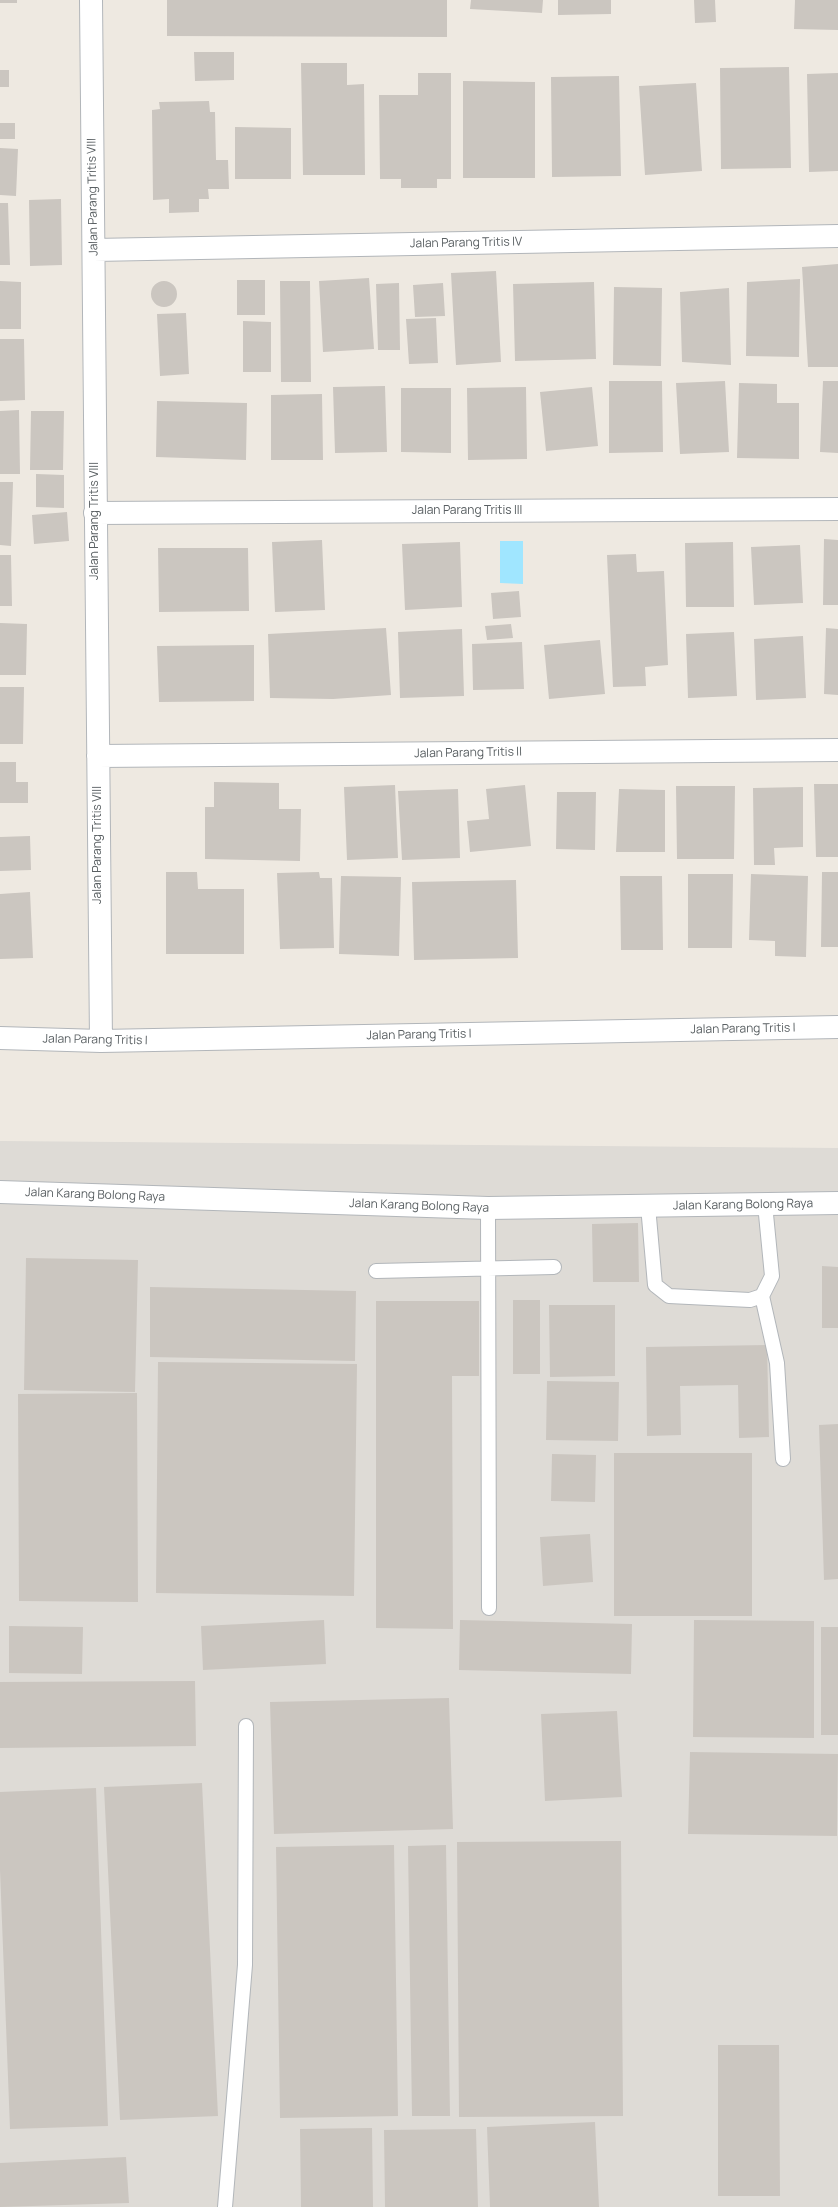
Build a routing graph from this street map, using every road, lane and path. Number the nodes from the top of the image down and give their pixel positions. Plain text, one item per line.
1 (91, 0) edge
2 (838, 236) edge
3 (94, 250) junction
4 (838, 509) edge
5 (95, 513) junction
6 (838, 750) edge
7 (98, 756) junction
8 (838, 1027) edge
9 (0, 1038) edge
10 (101, 1041) junction
11 (0, 1192) edge
12 (838, 1203) edge
13 (765, 1204) junction
14 (648, 1206) junction
15 (488, 1208) junction
16 (554, 1267) dead end
17 (488, 1268) junction
18 (376, 1271) dead end
19 (762, 1296) junction
20 (783, 1459) dead end
21 (489, 1608) dead end
22 (246, 1726) dead end
23 (225, 2207) edge

1 - 3 street, Jalan Parang Tritis VIII
2 - 3 street, Jalan Parang Tritis IV
3 - 5 street, Jalan Parang Tritis VIII
4 - 5 street, Jalan Parang Tritis III
5 - 7 street, Jalan Parang Tritis VIII
6 - 7 street, Jalan Parang Tritis II
7 - 10 street, Jalan Parang Tritis VIII
8 - 10 street, Jalan Parang Tritis I
9 - 10 street, Jalan Parang Tritis I
11 - 15 street, Jalan Karang Bolong Raya
12 - 13 street, Jalan Karang Bolong Raya
13 - 14 street, Jalan Karang Bolong Raya
13 - 19 lane
14 - 15 street, Jalan Karang Bolong Raya
14 - 19 lane
15 - 17 lane
16 - 17 lane
17 - 18 lane
17 - 21 lane
19 - 20 lane
22 - 23 lane

